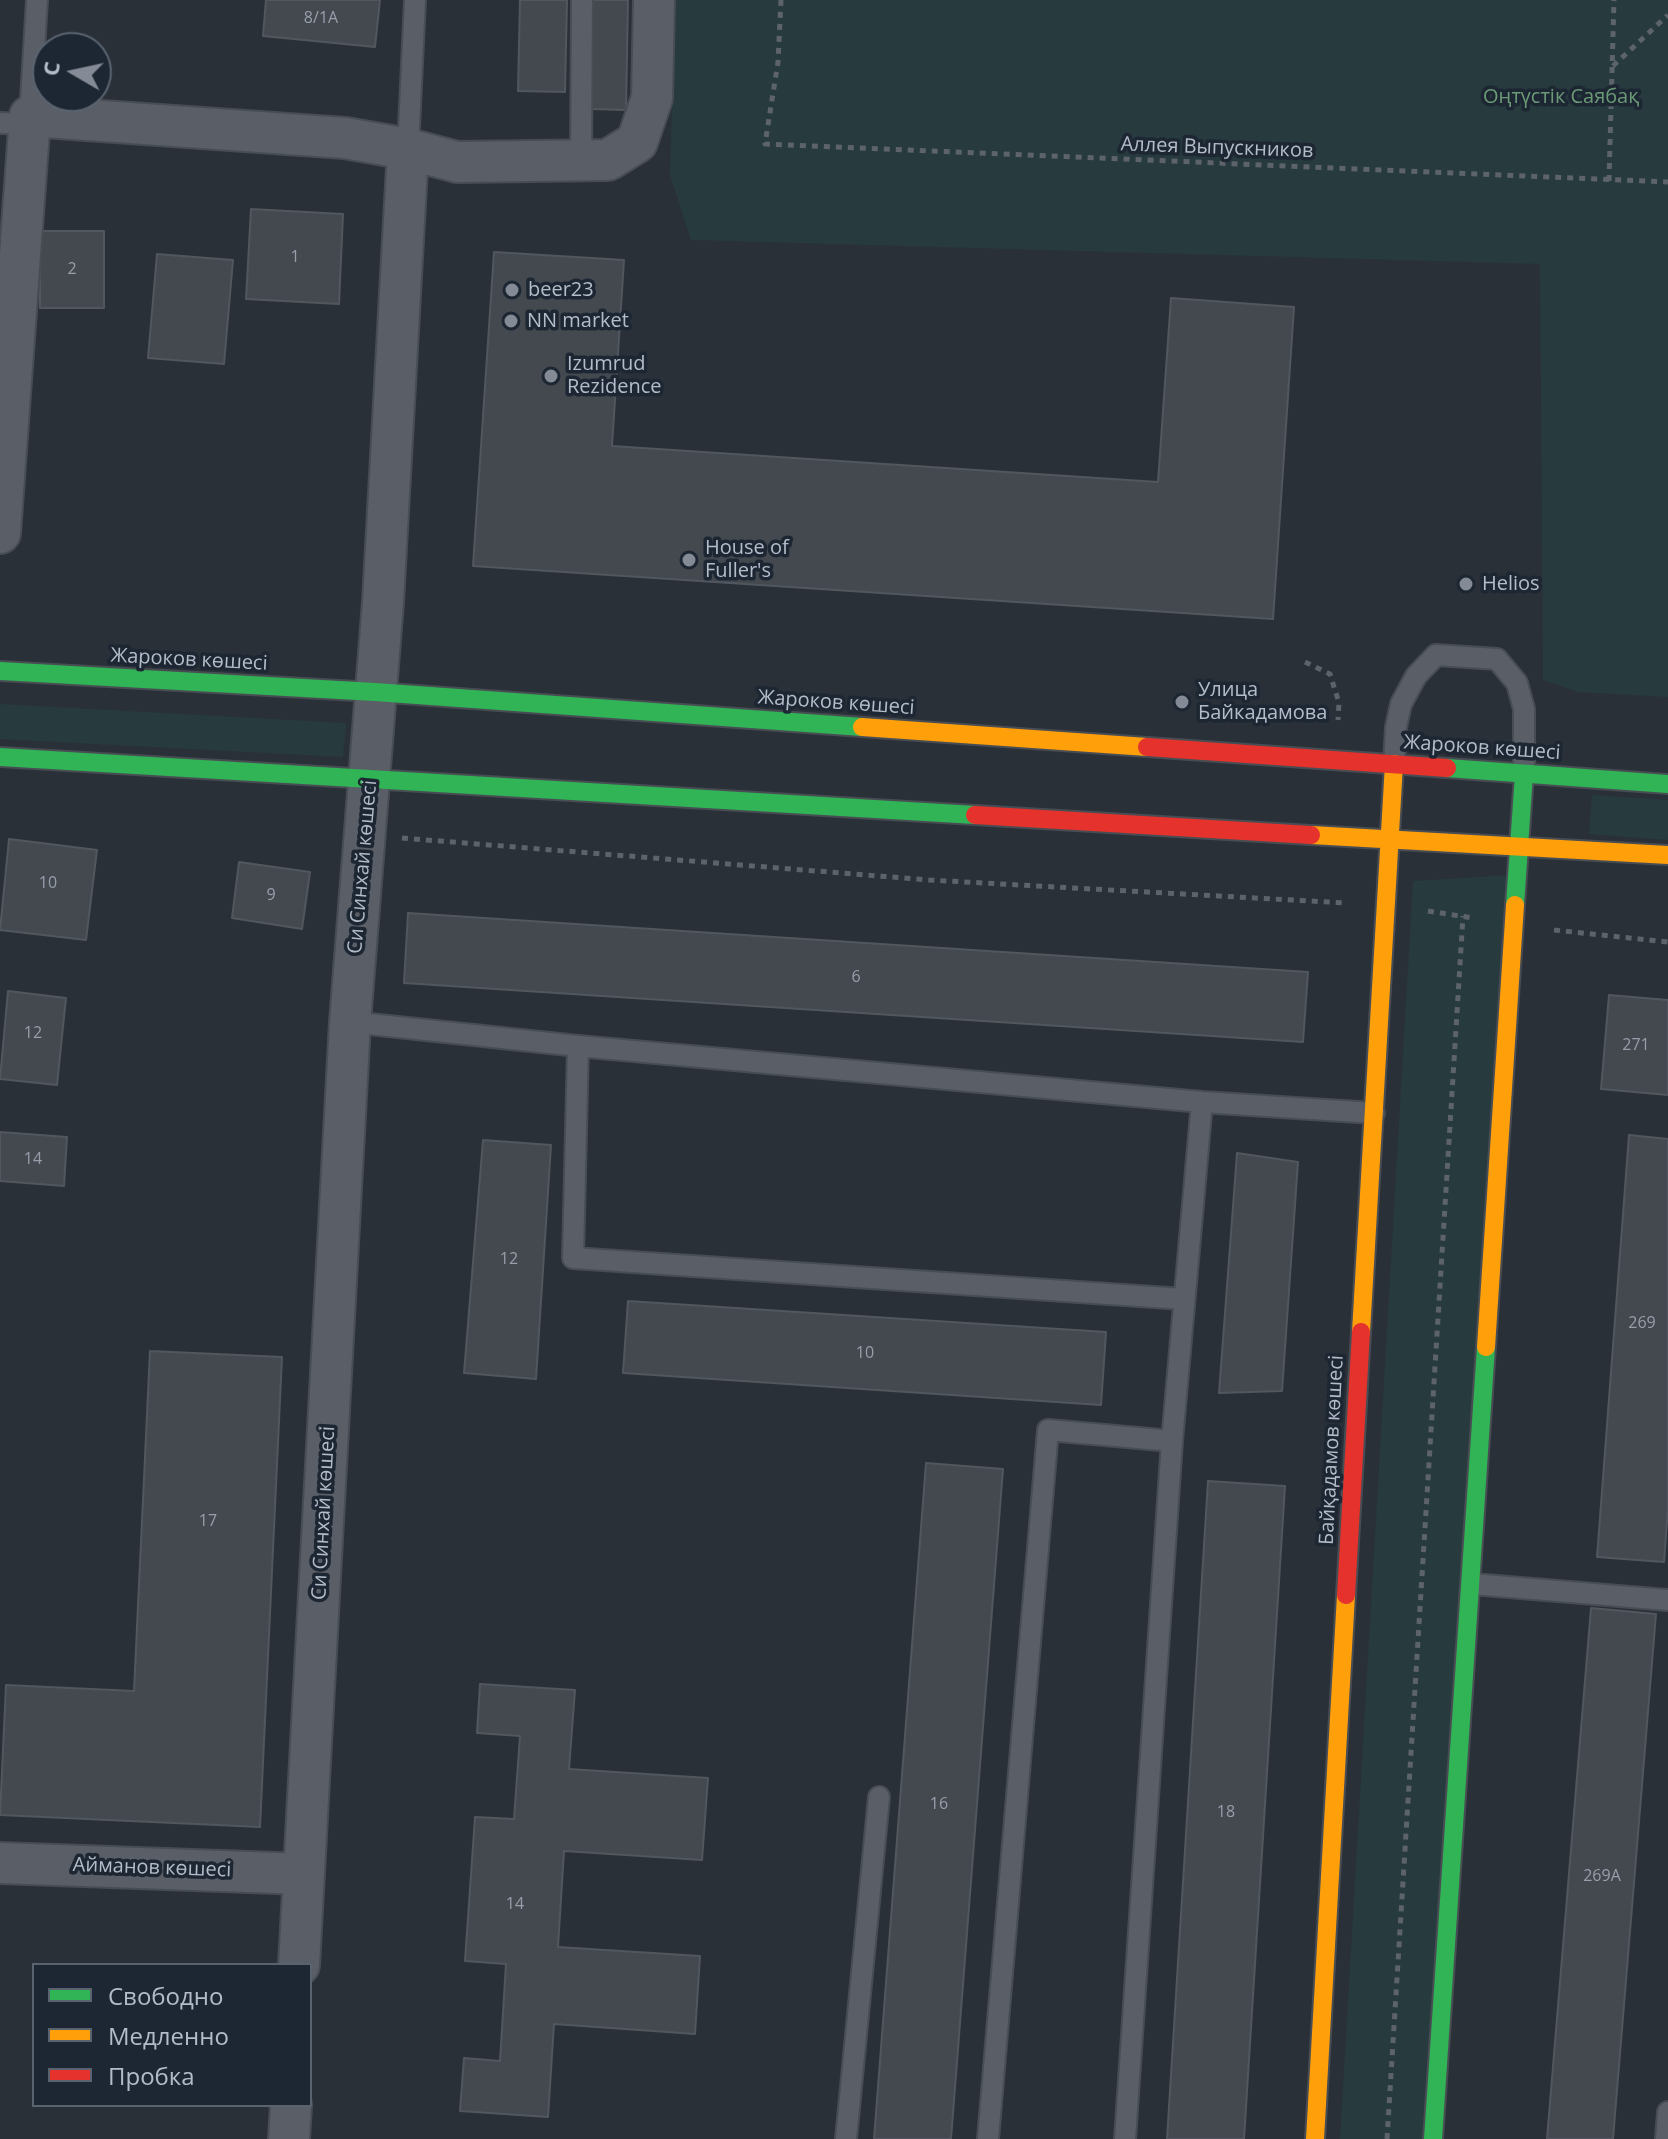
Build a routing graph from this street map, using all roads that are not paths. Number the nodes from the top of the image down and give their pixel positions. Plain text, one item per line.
1 (37, 0) edge
2 (415, 0) edge
3 (582, 0) edge
4 (654, 0) edge
5 (20, 121) edge
6 (408, 149) junction
7 (581, 160) junction
8 (0, 533) edge
9 (0, 671) edge
10 (375, 692) junction
11 (0, 757) edge
12 (1394, 764) junction
13 (1524, 774) junction
14 (370, 781) junction
15 (1668, 784) edge
16 (1389, 838) junction
17 (1520, 845) junction
18 (1668, 855) edge
19 (350, 1022) junction
20 (578, 1046) junction
21 (1202, 1102) junction
22 (1374, 1113) junction
23 (1183, 1299) junction
24 (1172, 1441) junction
25 (1472, 1584) junction
26 (1668, 1600) edge
27 (879, 1797) dead end
28 (0, 1863) edge
29 (304, 1874) junction
30 (299, 1963) edge
31 (291, 2107) edge
32 (1668, 2112) edge
33 (289, 2139) edge
34 (846, 2139) edge
35 (988, 2139) edge
36 (1125, 2139) edge
37 (1315, 2139) edge
38 (1433, 2139) edge
39 (1666, 2139) edge

1 - 5 lane
2 - 6 lane
3 - 7 lane
4 - 7 street
5 - 6 street
5 - 8 street
6 - 7 street
6 - 10 street, Си Синхай көшесі
9 - 10 main road, Жароков көшесі
10 - 12 main road, Жароков көшесі
10 - 14 street, Си Синхай көшесі
11 - 14 main road
12 - 13 main road, Жароков көшесі
12 - 13 lane
12 - 16 main road, Байқадамов көшесі
13 - 15 main road, Жароков көшесі
13 - 17 main road
14 - 16 main road
14 - 19 street, Си Синхай көшесі
16 - 17 main road
16 - 22 main road, Байқадамов көшесі
17 - 18 main road
17 - 25 main road
19 - 20 lane
19 - 29 street, Си Синхай көшесі
20 - 21 lane
20 - 23 lane
21 - 22 lane
21 - 23 lane
22 - 37 main road, Байқадамов көшесі
23 - 24 lane
24 - 35 lane
24 - 36 lane
25 - 26 lane
25 - 38 main road
27 - 34 lane
28 - 29 street, Айманов көшесі
29 - 30 street, Си Синхай көшесі
31 - 33 street
32 - 39 lane

